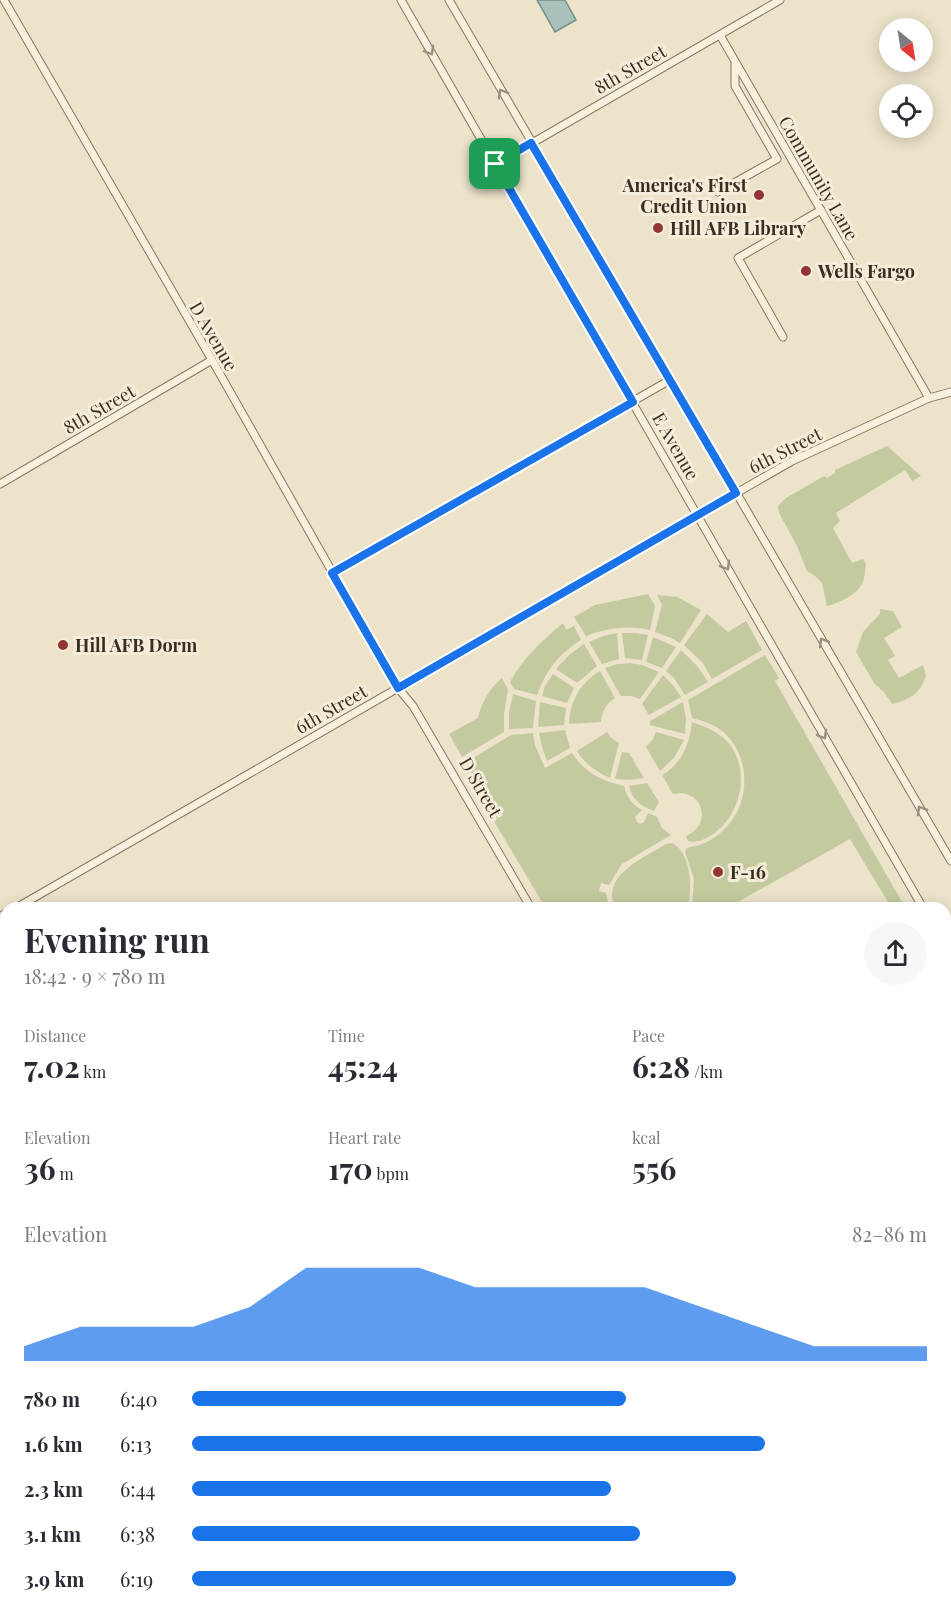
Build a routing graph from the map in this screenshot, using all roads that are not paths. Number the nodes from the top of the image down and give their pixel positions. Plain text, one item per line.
1 (4, 0) edge
2 (411, 0) edge
3 (449, 0) edge
4 (780, 0) edge
5 (403, 2) edge
6 (720, 35) junction
7 (735, 62) junction
8 (531, 143) junction
9 (787, 152) junction
10 (777, 159) junction
11 (495, 164) junction
12 (718, 192) dead end
13 (821, 210) junction
14 (783, 338) dead end
15 (212, 360) junction
16 (670, 380) junction
17 (951, 392) edge
18 (929, 398) junction
19 (633, 402) junction
20 (0, 484) edge
21 (736, 493) junction
22 (698, 514) junction
23 (332, 573) junction
24 (398, 688) junction
25 (951, 861) edge
26 (26, 902) edge
27 (527, 902) edge
28 (920, 902) edge

1 - 15 lane, D Avenue
2 - 5 lane
8 -> 3 lane, E Avenue
4 - 6 lane, 8th Street
5 -> 11 lane, E Avenue
6 - 7 lane, Community Lane
6 - 8 lane, 8th Street
7 - 9 lane, Community Lane
7 - 10 lane
8 - 11 lane, 8th Street
8 - 16 lane, E Avenue
9 - 10 lane
9 - 13 lane, Community Lane
10 - 12 lane
11 - 19 lane, E Avenue
13 - 14 lane
13 - 18 lane, Community Lane
15 - 20 lane, 8th Street
15 - 23 lane, D Avenue
16 - 19 lane
16 - 21 lane, E Avenue
17 - 18 lane, 6th Street
18 - 21 lane, 6th Street
19 - 22 lane, E Avenue
19 - 23 lane
21 - 22 lane, 6th Street
25 -> 21 lane, E Avenue
22 - 24 lane, 6th Street
22 -> 28 lane, E Avenue
23 - 24 lane, D Avenue
24 - 26 lane, 6th Street
24 - 27 lane, D Street

